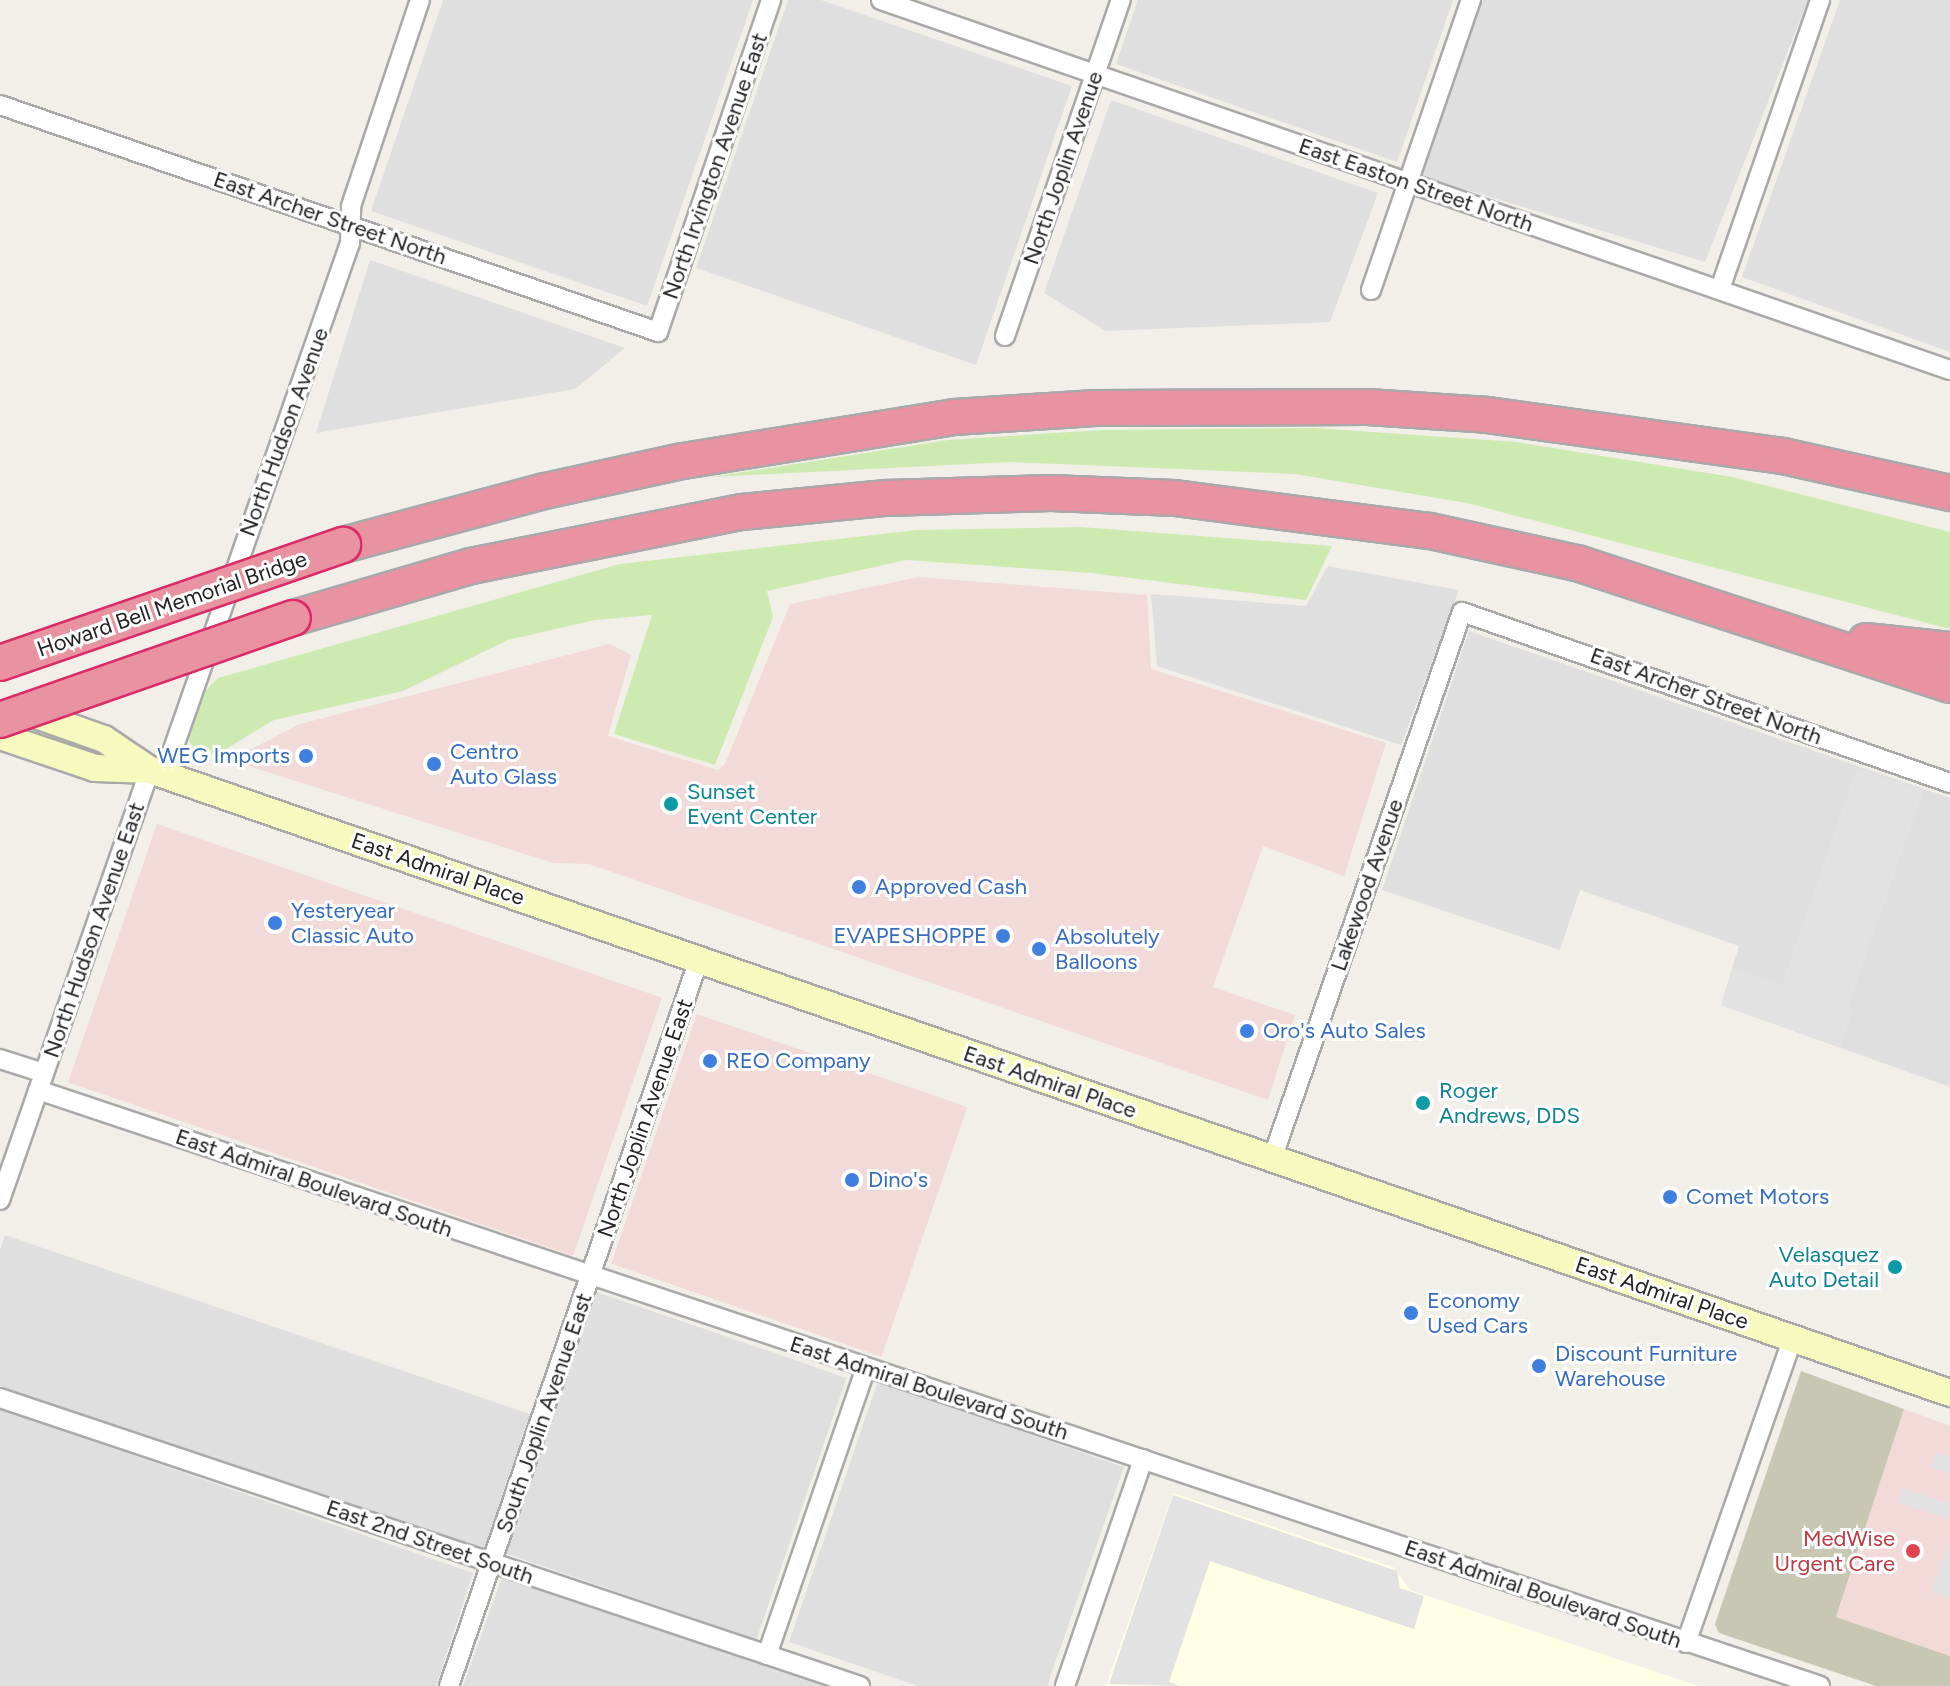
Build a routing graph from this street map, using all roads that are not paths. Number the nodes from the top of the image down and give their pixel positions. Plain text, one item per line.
1 (420, 0) edge
2 (771, 0) edge
3 (881, 0) edge
4 (1121, 0) edge
5 (1471, 0) edge
6 (1820, 0) edge
7 (1095, 76) junction
8 (0, 105) edge
9 (1408, 182) junction
10 (350, 225) junction
11 (1720, 289) junction
12 (1371, 290) dead end
13 (658, 332) joint
14 (1005, 336) dead end
15 (1950, 370) edge
16 (1783, 456) junction
17 (1950, 493) edge
18 (1950, 516) edge
19 (1462, 612) joint
20 (1810, 635) junction
21 (1950, 650) edge
22 (0, 663) edge
23 (1950, 685) edge
24 (0, 703) edge
25 (0, 720) edge
26 (0, 736) edge
27 (157, 772) junction
28 (1950, 783) edge
29 (699, 959) junction
30 (0, 1059) edge
31 (41, 1082) junction
32 (1272, 1159) junction
33 (0, 1200) edge
34 (591, 1276) junction
35 (1793, 1338) junction
36 (866, 1368) junction
37 (1950, 1393) edge
38 (0, 1398) edge
39 (1143, 1459) junction
40 (491, 1563) junction
41 (1686, 1643) junction
42 (767, 1655) junction
43 (449, 1686) edge
44 (860, 1686) edge
45 (1065, 1686) edge
46 (1820, 1686) edge

1 - 10 street
2 - 13 street, North Irvington Avenue East
3 - 7 street, East Easton Street North
4 - 7 street, North Joplin Avenue
5 - 9 street
6 - 11 street
7 - 9 street, East Easton Street North
7 - 14 street, North Joplin Avenue
8 - 10 street, East Archer Street North
9 - 11 street, East Easton Street North
9 - 12 street
10 - 13 street, East Archer Street North
10 - 27 street, North Hudson Avenue
11 - 15 street, East Easton Street North
16 - 17 highway
16 - 18 highway
16 - 22 highway, Howard Bell Memorial Bridge, bridge
19 - 28 street, East Archer Street North
19 - 32 street, Lakewood Avenue
20 - 21 highway
20 - 23 highway
20 - 25 highway, bridge
24 - 27 main road
26 - 27 main road
27 - 29 main road, East Admiral Place
27 - 31 street, North Hudson Avenue East
29 - 32 main road, East Admiral Place
29 - 34 street, North Joplin Avenue East
30 - 31 street, East Admiral Boulevard South
31 - 33 street, North Hudson Avenue East
31 - 34 street, East Admiral Boulevard South
32 - 35 main road, East Admiral Place
34 - 36 street, East Admiral Boulevard South
34 - 40 street, South Joplin Avenue East
35 - 37 main road, East Admiral Place
35 - 41 street
36 - 39 street, East Admiral Boulevard South
36 - 42 street
38 - 40 street, East 2nd Street South
39 - 41 street, East Admiral Boulevard South
39 - 45 street
40 - 42 street, East 2nd Street South
40 - 43 street, South Joplin Avenue East
41 - 46 street, East Admiral Boulevard South
42 - 44 street, East 2nd Street South

